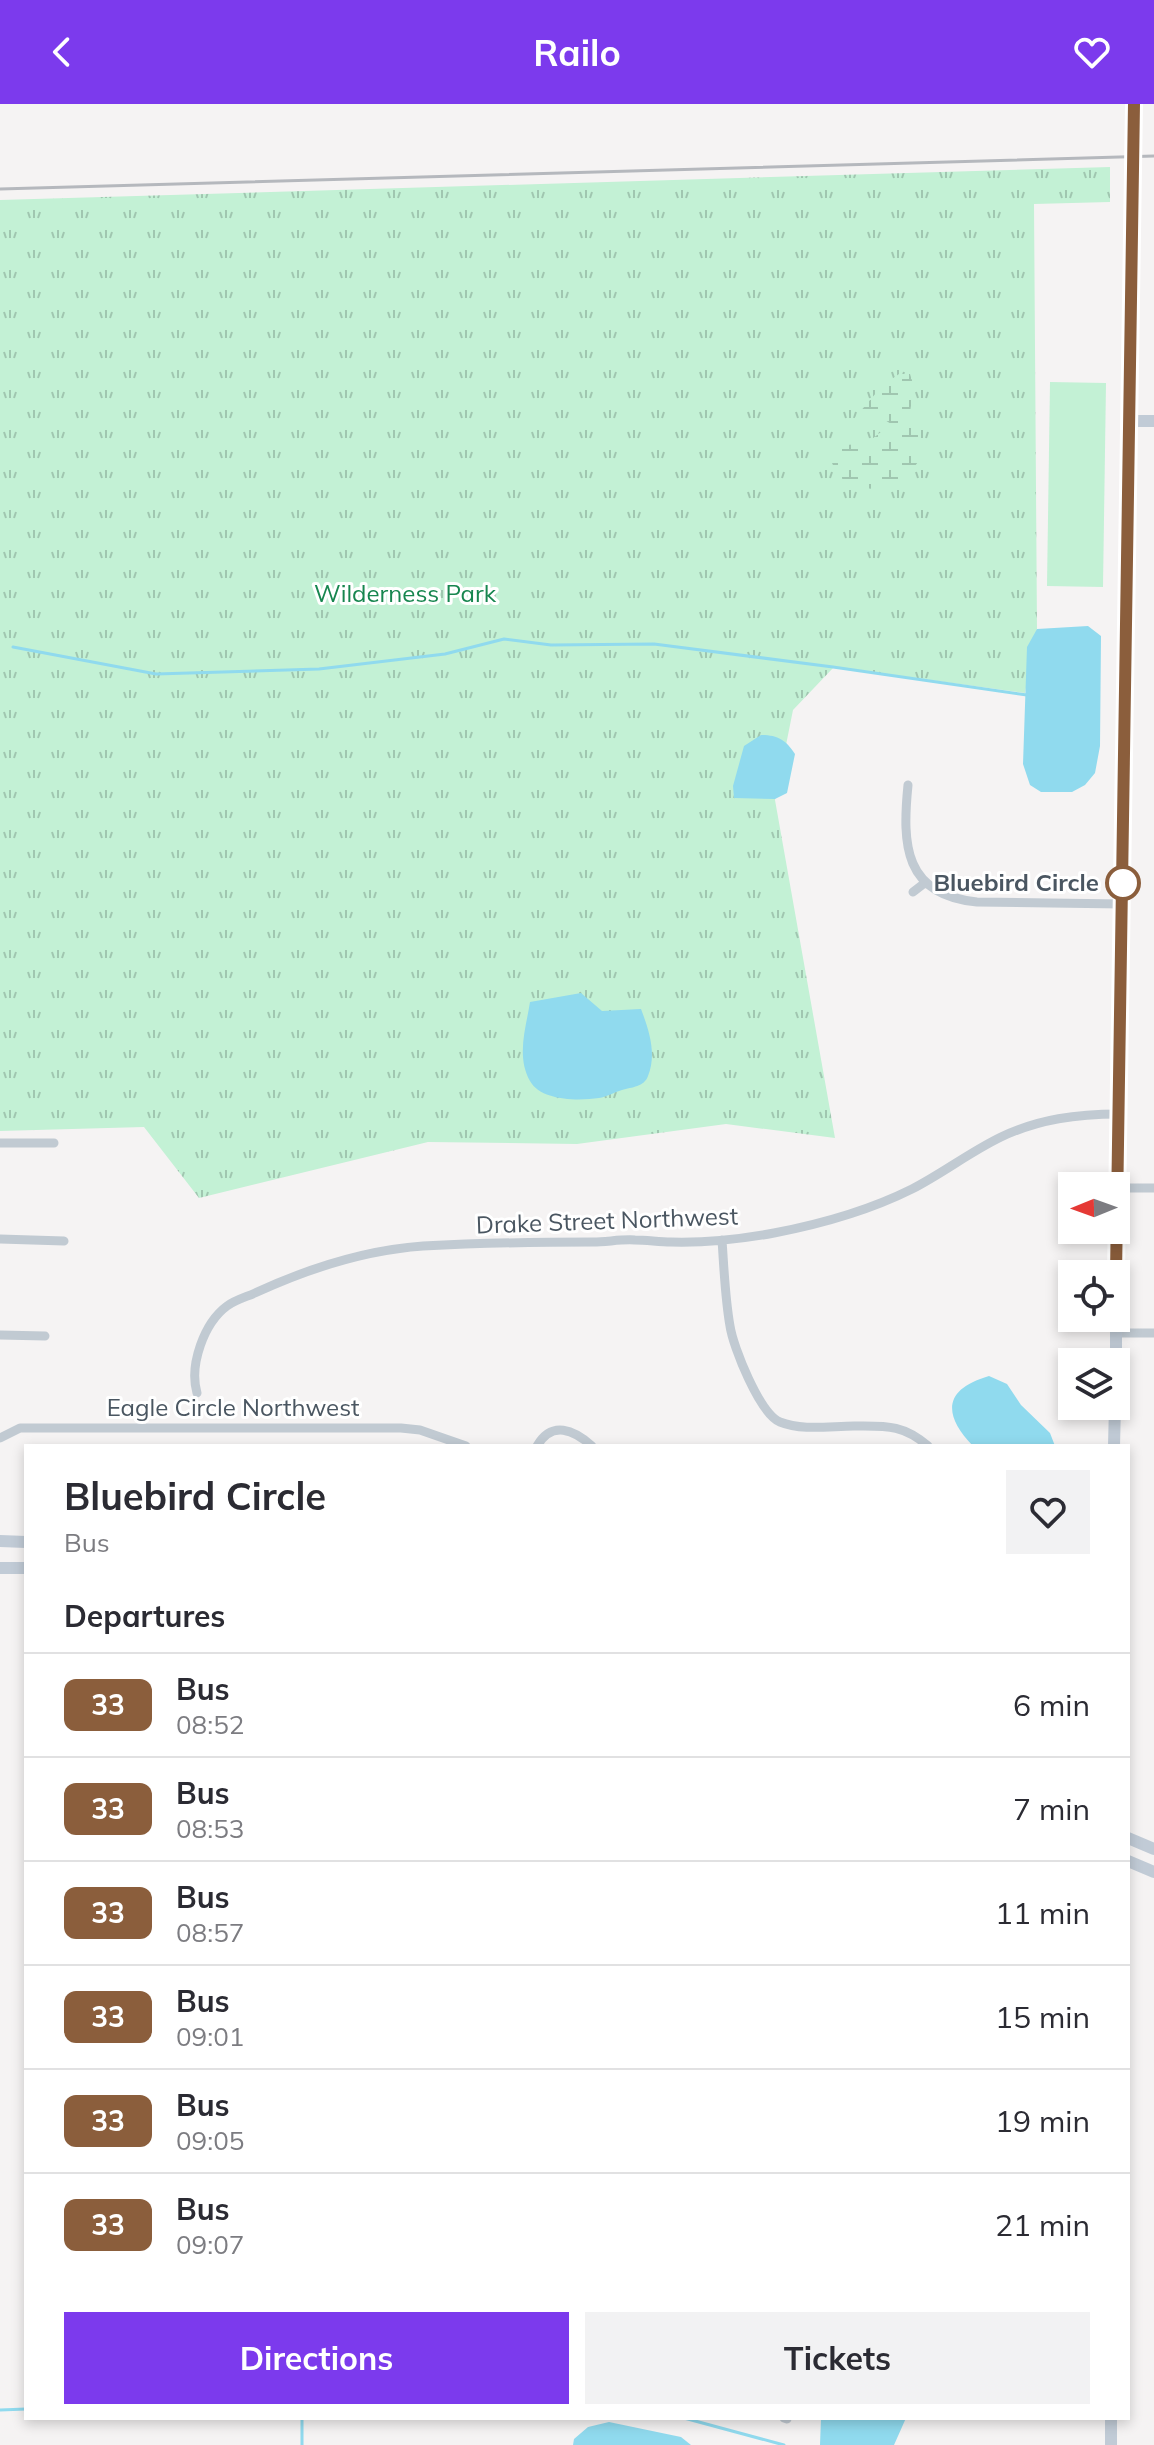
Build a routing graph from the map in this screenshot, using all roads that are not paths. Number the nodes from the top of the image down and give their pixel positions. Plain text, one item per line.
1 (1134, 104) edge
2 (1129, 421) junction
3 (1154, 421) edge
4 (908, 785) dead end
5 (926, 882) junction
6 (913, 892) dead end
7 (1122, 904) junction
8 (1119, 1114) junction
9 (0, 1143) edge
10 (54, 1143) dead end
11 (1117, 1172) edge
12 (1130, 1188) edge
13 (1154, 1188) edge
14 (0, 1239) edge
15 (722, 1240) junction
16 (64, 1241) dead end
17 (1116, 1333) joint
18 (1154, 1333) edge
19 (0, 1335) edge
20 (45, 1336) dead end
21 (1116, 1348) edge
22 (197, 1393) dead end
23 (1115, 1420) edge
24 (0, 1438) edge
25 (460, 1444) edge
26 (538, 1444) edge
27 (590, 1444) edge
28 (925, 1444) edge
29 (1114, 1444) edge
30 (0, 1541) edge
31 (24, 1542) edge
32 (0, 1568) edge
33 (24, 1568) edge
34 (1130, 1839) edge
35 (1154, 1849) edge
36 (1130, 1862) edge
37 (1154, 1872) edge
38 (1111, 2420) edge
39 (1111, 2445) edge

1 - 2 street
2 - 3 street
2 - 7 street
4 - 5 street
5 - 6 street
5 - 7 street
7 - 8 street
8 - 11 street
8 - 15 street, Drake Street Northwest
9 - 10 street
12 - 13 street
14 - 16 street
15 - 22 street, Drake Street Northwest
15 - 28 street
17 - 18 street
17 - 21 street
19 - 20 street
23 - 29 street
24 - 25 street, Eagle Circle Northwest
26 - 27 street
30 - 31 street
32 - 33 street
34 - 35 street
36 - 37 street
38 - 39 street

